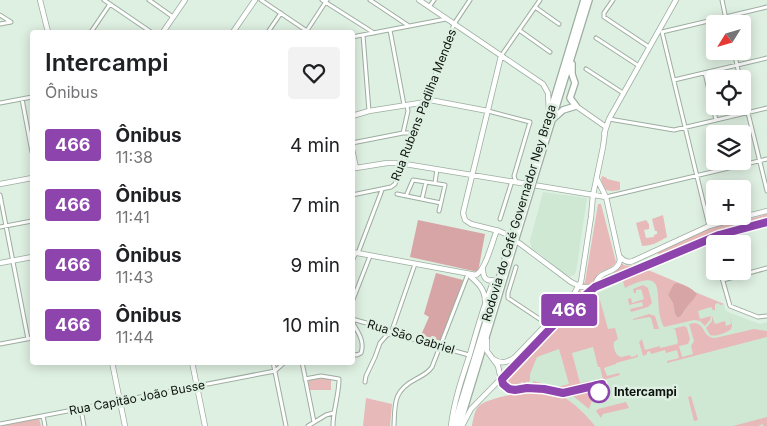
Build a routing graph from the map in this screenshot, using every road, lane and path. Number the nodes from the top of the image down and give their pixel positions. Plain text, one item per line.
1 (40, 0) edge
2 (104, 0) edge
3 (149, 0) edge
4 (185, 0) edge
5 (255, 0) edge
6 (261, 0) edge
7 (370, 0) edge
8 (419, 0) edge
9 (434, 0) edge
10 (470, 0) edge
11 (540, 0) edge
12 (584, 0) edge
13 (589, 0) edge
14 (613, 0) edge
15 (676, 0) edge
16 (722, 0) edge
17 (325, 1) edge
18 (110, 4) junction
19 (429, 7) junction
20 (535, 7) junction
21 (767, 7) edge
22 (281, 14) junction
23 (0, 15) edge
24 (726, 15) edge
25 (734, 15) edge
26 (173, 17) junction
27 (447, 19) junction
28 (706, 21) edge
29 (0, 24) edge
30 (454, 24) junction
31 (559, 24) dead end
32 (409, 26) junction
33 (48, 30) edge
34 (92, 30) edge
35 (149, 30) edge
36 (163, 30) edge
37 (234, 30) edge
38 (269, 30) edge
39 (303, 30) edge
40 (307, 30) edge
41 (390, 30) junction
42 (519, 30) junction
43 (661, 31) junction
44 (374, 33) junction
45 (363, 35) junction
46 (355, 36) edge
47 (596, 38) dead end
48 (649, 48) junction
49 (550, 52) dead end
50 (502, 56) junction
51 (572, 58) junction
52 (767, 58) edge
53 (736, 60) edge
54 (737, 65) junction
55 (639, 66) junction
56 (586, 69) dead end
57 (738, 70) edge
58 (705, 73) junction
59 (674, 80) junction
60 (624, 94) junction
61 (30, 97) edge
62 (22, 99) junction
63 (426, 102) junction
64 (0, 103) edge
65 (406, 106) junction
66 (576, 106) junction
67 (767, 108) edge
68 (488, 111) junction
69 (369, 112) junction
70 (751, 112) edge
71 (355, 115) edge
72 (739, 115) edge
73 (748, 115) edge
74 (551, 118) junction
75 (609, 119) junction
76 (716, 120) junction
77 (685, 128) junction
78 (605, 129) junction
79 (414, 133) junction
80 (403, 134) junction
81 (30, 141) edge
82 (355, 142) edge
83 (767, 159) edge
84 (760, 161) junction
85 (403, 163) junction
86 (355, 169) edge
87 (437, 169) junction
88 (472, 175) junction
89 (697, 176) junction
90 (30, 178) edge
91 (597, 178) junction
92 (426, 182) junction
93 (514, 182) junction
94 (0, 184) edge
95 (434, 184) junction
96 (530, 185) junction
97 (382, 189) junction
98 (767, 191) edge
99 (0, 194) edge
100 (355, 194) edge
101 (397, 194) dead end
102 (593, 195) junction
103 (406, 196) junction
104 (606, 197) junction
105 (422, 199) junction
106 (441, 203) junction
107 (593, 207) junction
108 (439, 211) dead end
109 (767, 211) edge
110 (751, 215) edge
111 (500, 219) dead end
112 (30, 221) edge
113 (767, 222) edge
114 (713, 225) edge
115 (741, 225) edge
116 (6, 226) junction
117 (709, 226) junction
118 (752, 226) joint
119 (0, 227) edge
120 (739, 229) junction
121 (497, 230) junction
122 (721, 235) edge
123 (508, 236) dead end
124 (706, 241) edge
125 (519, 243) dead end
126 (508, 248) junction
127 (355, 253) edge
128 (370, 256) junction
129 (620, 256) junction
130 (30, 257) edge
131 (13, 260) junction
132 (0, 263) edge
133 (415, 264) junction
134 (516, 267) dead end
135 (483, 268) junction
136 (767, 268) edge
137 (751, 272) edge
138 (468, 274) junction
139 (484, 277) junction
140 (494, 280) junction
141 (723, 280) edge
142 (579, 286) junction
143 (481, 287) junction
144 (595, 287) junction
145 (355, 294) edge
146 (484, 306) junction
147 (767, 316) edge
148 (539, 320) junction
149 (355, 321) edge
150 (547, 324) junction
151 (355, 326) edge
152 (542, 329) junction
153 (355, 331) edge
154 (358, 332) junction
155 (547, 332) junction
156 (392, 333) junction
157 (487, 334) junction
158 (28, 339) joint
159 (0, 344) edge
160 (440, 346) junction
161 (355, 354) edge
162 (470, 354) junction
163 (493, 359) junction
164 (113, 365) edge
165 (193, 365) edge
166 (274, 365) edge
167 (282, 365) edge
168 (303, 365) edge
169 (275, 371) junction
170 (306, 379) junction
171 (502, 379) junction
172 (366, 382) dead end
173 (197, 386) junction
174 (120, 401) junction
175 (80, 409) junction
176 (333, 413) junction
177 (43, 416) junction
178 (314, 422) junction
179 (0, 424) edge
180 (45, 426) edge
181 (84, 426) edge
182 (125, 426) edge
183 (205, 426) edge
184 (286, 426) edge
185 (308, 426) edge
186 (333, 426) edge
187 (394, 426) edge
188 (453, 426) edge
189 (461, 426) edge

1 - 33 main road
2 - 18 street
3 - 26 street
4 - 26 main road
5 - 37 main road
6 - 22 street
7 - 32 street
8 - 19 main road
9 - 19 street
10 - 30 street, Rua Rubens Padilha Mendes
11 - 20 street
12 - 74 highway, Rodovia do Café Governador Ney Braga
13 - 51 highway, Rodovia do Café Governador Ney Braga
14 - 48 street
15 - 43 main road
16 - 24 street
17 - 40 street
17 - 44 street
18 - 34 street
18 - 35 street
19 - 27 main road
20 - 31 street
20 - 42 street
21 - 25 street
22 - 38 street
22 - 39 street
23 - 29 street
26 - 36 main road
27 - 30 main road
27 - 32 street
28 - 43 street
30 - 50 main road
30 - 63 street, Rua Rubens Padilha Mendes
32 - 41 street
41 - 44 street
41 - 65 street
42 - 49 street
42 - 50 street
43 - 48 main road
43 - 59 street
44 - 45 street
45 - 46 street
45 - 69 street
47 - 55 street
48 - 55 main road
50 - 68 main road
50 - 74 main road
51 - 66 highway
51 - 74 highway, Rodovia do Café Governador Ney Braga
52 - 54 street
53 - 54 street
54 - 57 street
54 - 58 street
55 - 60 main road
56 - 60 street
58 - 59 street
58 - 76 street
59 - 77 street
60 - 75 main road
61 - 62 street
62 - 64 street
62 - 81 street
63 - 65 main road
63 - 68 main road
63 - 79 street, Rua Rubens Padilha Mendes
65 - 69 main road
65 - 80 street
66 - 74 highway
66 - 78 main road
67 - 70 street
68 - 88 main road
68 - 93 street
69 - 71 main road
72 - 76 street
73 - 84 street
74 - 96 highway, Rodovia do Café Governador Ney Braga
75 - 77 street
75 - 78 main road
76 - 77 street
77 - 89 street
78 - 91 main road
79 - 80 street
79 - 85 street, Rua Rubens Padilha Mendes
80 - 82 street
83 - 84 street
84 - 89 street
84 - 98 street
85 - 86 main road
85 - 87 main road
85 - 97 street, Rua Rubens Padilha Mendes
87 - 88 main road
87 - 95 street
88 - 93 main road
88 - 121 main road
89 - 104 street
89 - 117 street
90 - 94 main road
91 - 102 main road
91 - 104 main road
92 - 95 street
92 - 103 street
92 - 105 street
93 - 96 main road
93 - 111 street
95 - 106 street
96 - 102 main road
96 - 126 highway, Rodovia do Café Governador Ney Braga
96 - 157 highway, Rodovia do Café Governador Ney Braga
97 - 100 street
97 - 127 street
99 - 116 street
101 - 103 street
102 - 104 main road
102 - 107 main road
103 - 105 street
104 - 107 main road
104 - 129 main road
105 - 106 street
106 - 108 street
107 - 142 main road
109 - 110 main road
112 - 116 street
113 - 118 main road
114 - 117 main road
115 - 120 main road
116 - 119 street
116 - 131 street
117 - 129 main road
118 - 120 main road
120 - 122 main road
121 - 123 main road
121 - 135 main road
124 - 144 main road
125 - 142 main road
126 - 140 highway
126 - 188 highway, Rodovia do Café Governador Ney Braga
127 - 128 main road
128 - 133 main road
128 - 145 street
129 - 144 main road
130 - 131 main road
131 - 132 main road
131 - 158 street
133 - 138 main road
133 - 156 street
134 - 148 street
135 - 138 main road
135 - 139 main road
136 - 137 street
138 - 143 main road
138 - 160 street
139 - 140 main road
139 - 143 main road
140 - 143 main road
140 - 146 main road
141 - 147 street
142 - 144 main road
142 - 150 main road
143 - 146 main road
144 - 155 main road
146 - 162 main road
148 - 150 street
148 - 152 street
149 - 156 street, Rua São Gabriel
150 - 152 main road
150 - 155 main road
151 - 154 street
152 - 163 main road
153 - 154 street
154 - 161 street
155 - 171 main road
156 - 160 street, Rua São Gabriel
156 - 172 street
157 - 163 main road
157 - 189 highway, Rodovia do Café Governador Ney Braga
158 - 159 street
160 - 162 street, Rua São Gabriel
160 - 187 street
162 - 188 main road
163 - 171 main road
164 - 174 main road
165 - 173 main road
166 - 169 street
167 - 169 street
168 - 170 street
169 - 173 street, Rua Capitão João Busse
169 - 184 street
170 - 176 street
170 - 178 street
171 - 189 main road
173 - 174 street, Rua Capitão João Busse
173 - 183 main road
174 - 175 street, Rua Capitão João Busse
174 - 182 main road
175 - 177 street, Rua Capitão João Busse
175 - 181 street
176 - 178 street
176 - 186 street
177 - 179 street, Rua Capitão João Busse
177 - 180 street
178 - 185 street

